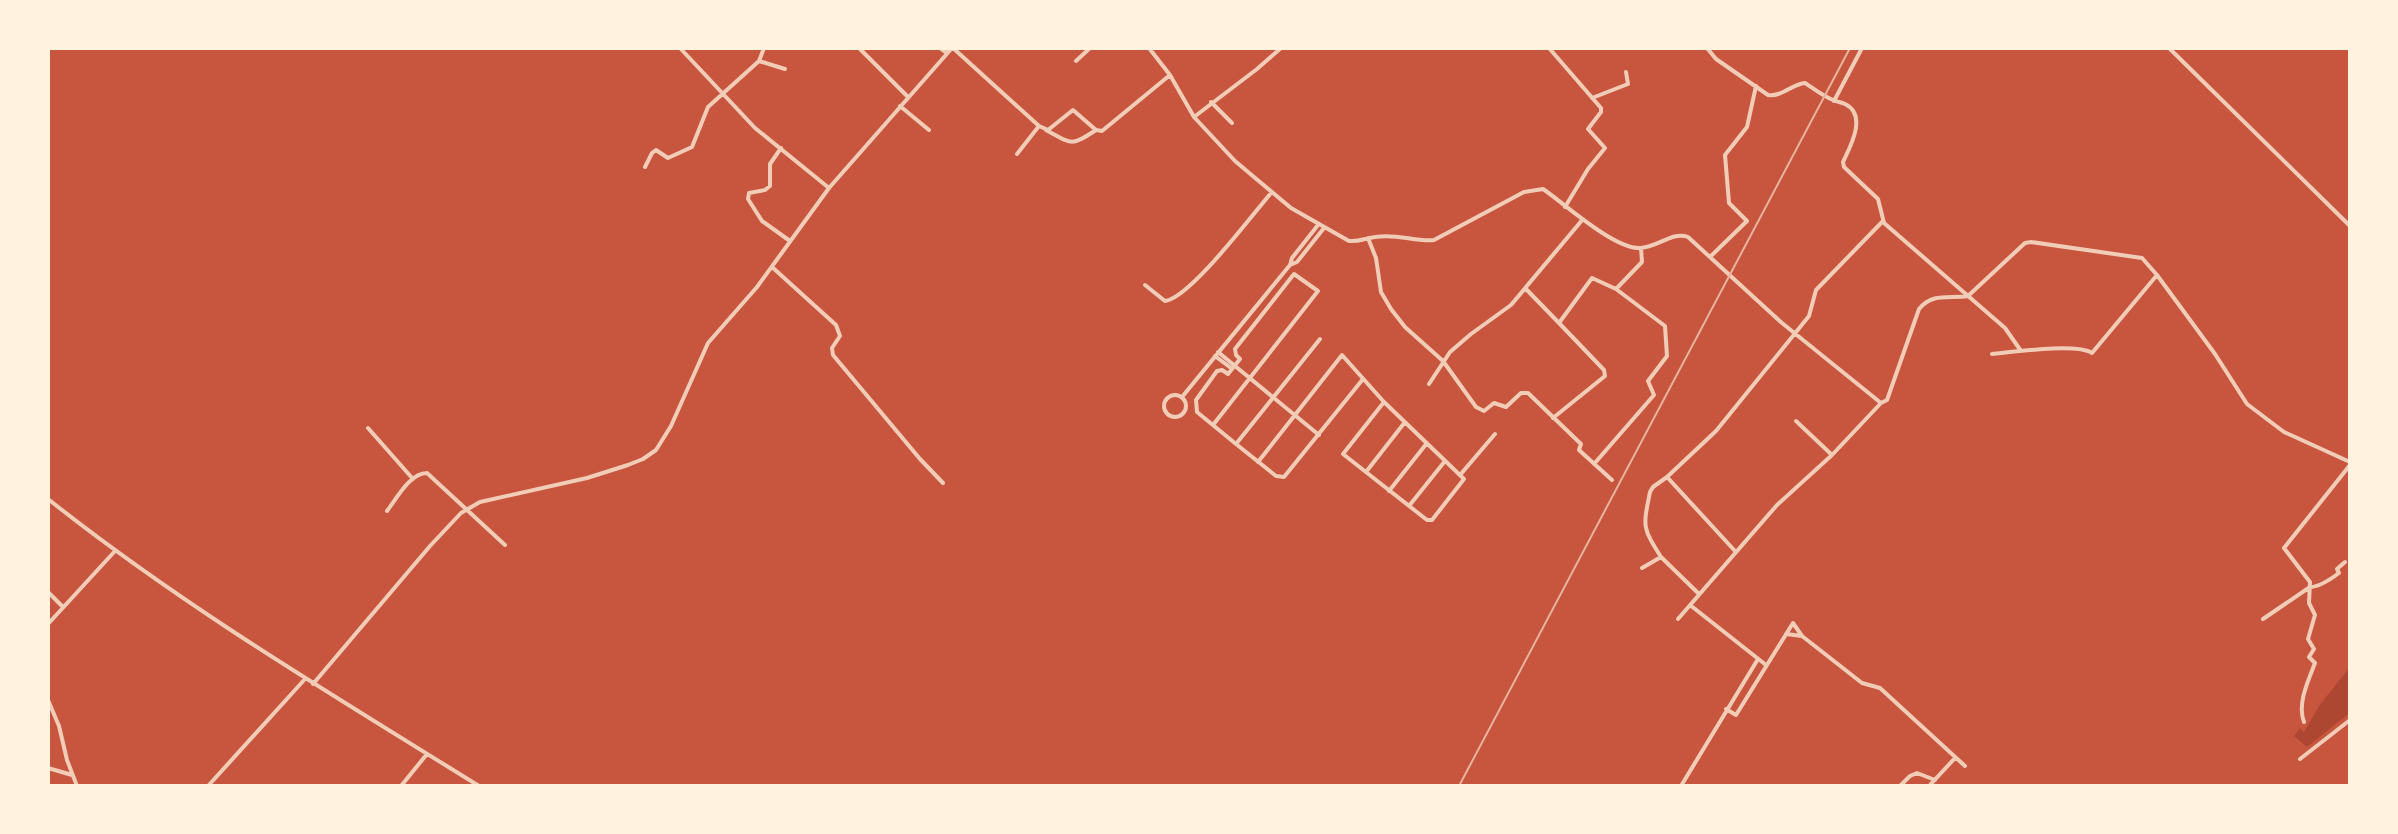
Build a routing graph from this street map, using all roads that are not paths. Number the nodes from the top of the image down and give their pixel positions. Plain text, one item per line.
1 (680, 48) edge
2 (764, 48) edge
3 (859, 48) edge
4 (940, 48) edge
5 (952, 48) edge
6 (1090, 48) edge
7 (1149, 48) edge
8 (1281, 48) edge
9 (1549, 48) edge
10 (1707, 48) edge
11 (1862, 48) edge
12 (2169, 48) edge
13 (947, 53) junction
14 (759, 61) junction
15 (1076, 61) dead end
16 (785, 69) dead end
17 (1626, 72) dead end
18 (1170, 75) junction
19 (1756, 86) junction
20 (723, 92) junction
21 (908, 97) junction
22 (1592, 98) junction
23 (1834, 101) junction
24 (1211, 102) junction
25 (900, 106) junction
26 (1194, 117) junction
27 (1232, 123) dead end
28 (1041, 127) junction
29 (929, 130) dead end
30 (1096, 130) junction
31 (781, 148) junction
32 (1017, 154) dead end
33 (645, 167) dead end
34 (829, 188) junction
35 (1271, 193) junction
36 (1565, 207) junction
37 (1583, 219) junction
38 (1883, 221) junction
39 (1318, 224) junction
40 (2350, 226) edge
41 (1324, 228) junction
42 (1368, 238) junction
43 (790, 241) junction
44 (1641, 248) junction
45 (1710, 257) junction
46 (1290, 265) junction
47 (772, 267) junction
48 (2157, 275) junction
49 (1145, 285) dead end
50 (1526, 289) junction
51 (1616, 289) junction
52 (1968, 296) junction
53 (1559, 323) junction
54 (1795, 333) junction
55 (1320, 339) dead end
56 (2021, 351) junction
57 (1216, 354) junction
58 (1992, 354) dead end
59 (1443, 361) junction
60 (1235, 368) junction
61 (1249, 379) junction
62 (1363, 379) junction
63 (1429, 384) dead end
64 (1182, 397) junction
65 (1273, 398) junction
66 (1384, 402) junction
67 (1881, 403) junction
68 (1295, 415) junction
69 (1553, 418) junction
70 (1796, 421) dead end
71 (1405, 422) junction
72 (1213, 425) junction
73 (368, 428) dead end
74 (1495, 434) dead end
75 (1319, 435) junction
76 (1427, 443) junction
77 (1236, 444) junction
78 (1832, 455) junction
79 (1445, 461) junction
80 (1258, 462) junction
81 (1594, 464) junction
82 (2350, 464) edge
83 (1366, 472) junction
84 (1460, 475) junction
85 (1667, 477) junction
86 (413, 479) junction
87 (1612, 480) dead end
88 (943, 483) dead end
89 (1389, 491) junction
90 (48, 499) edge
91 (1409, 506) junction
92 (468, 508) junction
93 (387, 511) dead end
94 (505, 545) dead end
95 (115, 551) junction
96 (1735, 551) junction
97 (1661, 557) junction
98 (2345, 562) dead end
99 (1642, 568) dead end
100 (2310, 587) junction
101 (48, 592) edge
102 (1699, 594) junction
103 (1690, 605) junction
104 (63, 607) junction
105 (1678, 619) dead end
106 (2263, 619) dead end
107 (48, 624) edge
108 (1786, 634) junction
109 (1802, 636) junction
110 (1758, 659) junction
111 (1767, 666) junction
112 (305, 679) junction
113 (313, 684) junction
114 (48, 700) edge
115 (1726, 709) junction
116 (2350, 720) edge
117 (2304, 722) dead end
118 (427, 754) junction
119 (1955, 758) junction
120 (2300, 759) dead end
121 (1965, 766) dead end
122 (48, 768) edge
123 (73, 775) junction
124 (1935, 780) junction
125 (77, 786) edge
126 (208, 786) edge
127 (401, 786) edge
128 (479, 786) edge
129 (1681, 786) edge
130 (1900, 786) edge
131 (1929, 786) edge

1 - 20 street
2 - 14 street
3 - 21 street
4 - 13 street
5 - 13 street
5 - 28 street
6 - 15 street
7 - 18 street
8 - 24 street
9 - 22 street
10 - 19 street
11 - 23 street
12 - 40 street
13 - 21 street
14 - 16 street
14 - 20 street
17 - 22 street
18 - 26 street
18 - 30 street
19 - 23 street
19 - 45 street
20 - 31 street
20 - 33 street
21 - 25 street
22 - 36 street
23 - 38 street
24 - 26 street
24 - 27 street
25 - 29 street
25 - 34 street
26 - 35 street
28 - 30 street
28 - 30 street
28 - 32 street
31 - 34 street
31 - 43 street
34 - 43 street
35 - 39 street
35 - 49 street
36 - 37 street
36 - 42 street
37 - 44 street
37 - 50 street
38 - 52 street
38 - 54 street
39 - 41 street
39 - 46 street
41 - 42 street
41 - 46 street
42 - 59 street
43 - 47 street
44 - 45 street
44 - 51 street
45 - 54 street
46 - 57 street
47 - 88 street
47 - 92 street
48 - 52 street
48 - 56 street
48 - 82 street
50 - 53 street
50 - 59 street
51 - 53 street
51 - 81 street
52 - 56 street
52 - 67 street
53 - 69 street
54 - 67 street
54 - 85 street
55 - 65 street
56 - 58 street
57 - 60 street
57 - 64 street
59 - 63 street
59 - 69 street
60 - 61 street
60 - 61 street
60 - 72 street
61 - 65 street
61 - 72 street
62 - 66 street
62 - 68 street
62 - 75 street
64 - 64 street
65 - 68 street
65 - 77 street
66 - 71 street
66 - 83 street
67 - 78 street
68 - 75 street
68 - 80 street
69 - 81 street
70 - 78 street
71 - 76 street
71 - 83 street
72 - 77 street
73 - 86 street
74 - 84 street
75 - 80 street
76 - 79 street
76 - 89 street
77 - 80 street
78 - 96 street
79 - 84 street
79 - 91 street
81 - 87 street
82 - 100 street
83 - 89 street
84 - 91 street
85 - 96 street
85 - 97 street
86 - 92 street
86 - 93 street
89 - 91 street
90 - 95 street
92 - 94 street
92 - 113 street
95 - 104 street
95 - 112 street
96 - 102 street
97 - 99 street
97 - 102 street
98 - 100 street
100 - 106 street
100 - 117 street
101 - 104 street
102 - 103 street
103 - 105 street
103 - 110 street
104 - 107 street
108 - 109 street
108 - 109 street
108 - 111 street
109 - 119 street
110 - 111 street
110 - 115 street
111 - 115 street
112 - 113 street
112 - 126 street
113 - 118 street
114 - 123 street
115 - 129 street
116 - 120 street
118 - 127 street
118 - 128 street
119 - 121 street
119 - 124 street
122 - 123 street
123 - 125 street
124 - 130 street
124 - 131 street

